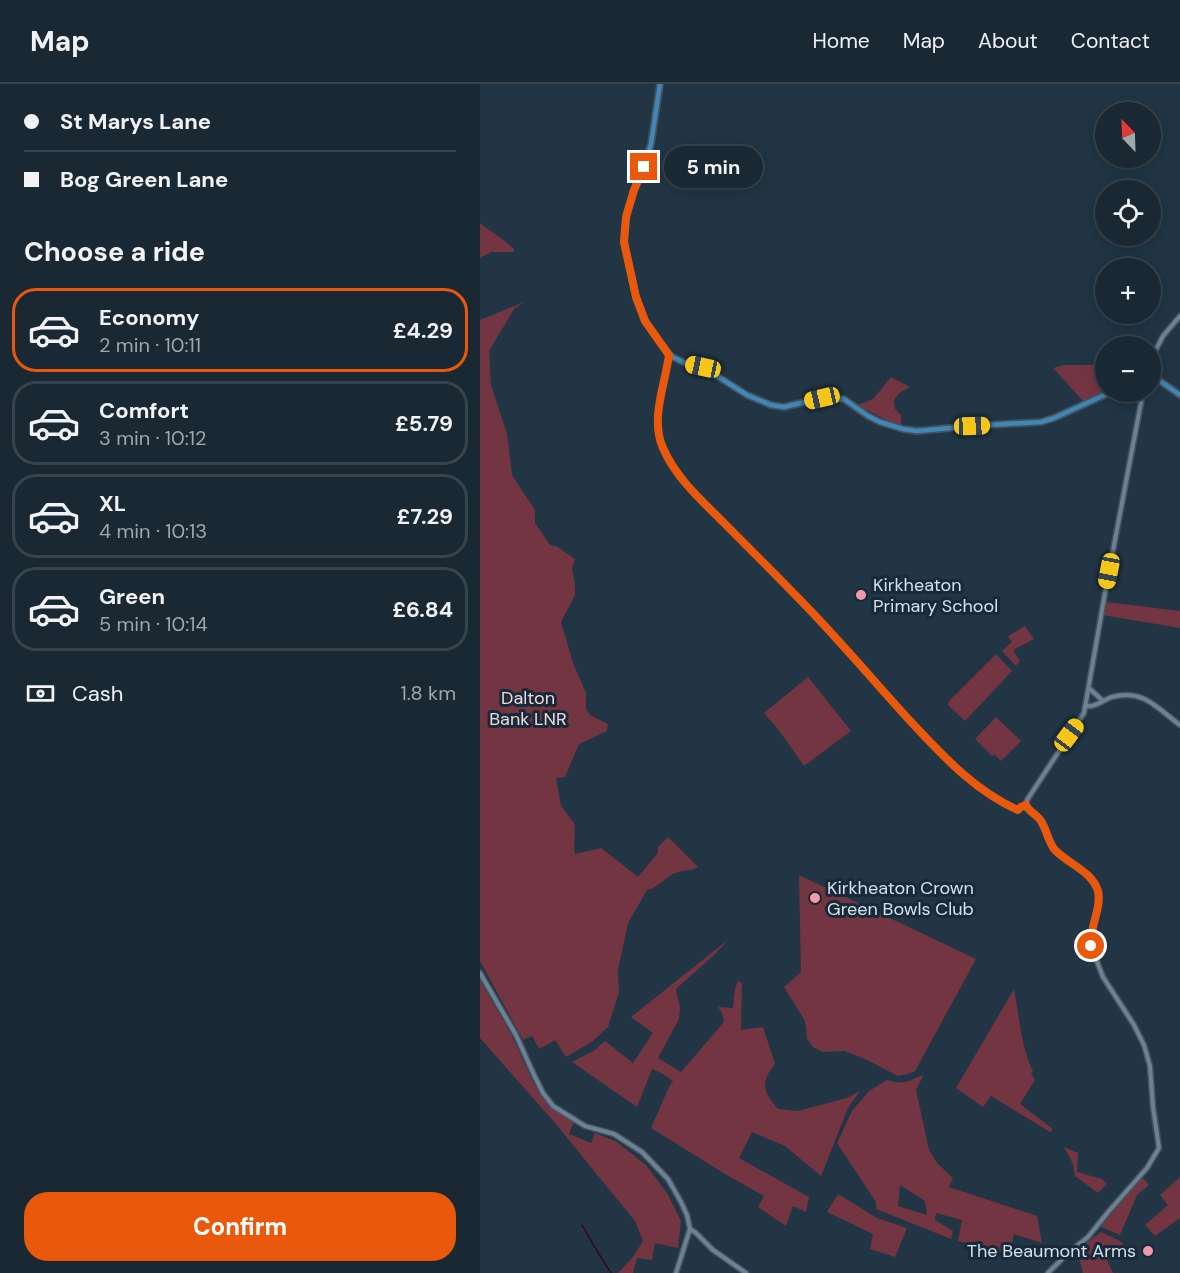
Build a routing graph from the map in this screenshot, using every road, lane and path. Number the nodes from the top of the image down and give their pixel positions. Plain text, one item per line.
1 (660, 84) edge
2 (1180, 316) edge
3 (1161, 340) edge
4 (669, 355) junction
5 (1161, 382) edge
6 (1180, 395) edge
7 (1095, 399) edge
8 (1141, 402) edge
9 (1089, 688) junction
10 (1103, 701) junction
11 (1085, 706) junction
12 (1180, 725) edge
13 (1026, 805) junction
14 (480, 973) edge
15 (690, 1229) junction
16 (676, 1273) edge
17 (746, 1273) edge
18 (1048, 1273) edge

1 - 4 main road
2 - 3 street
4 - 7 main road
4 - 13 street
5 - 6 main road
8 - 9 street
9 - 10 street
9 - 11 street
10 - 11 street
10 - 12 street
11 - 13 street
13 - 18 street
14 - 15 street
15 - 16 street
15 - 17 street

